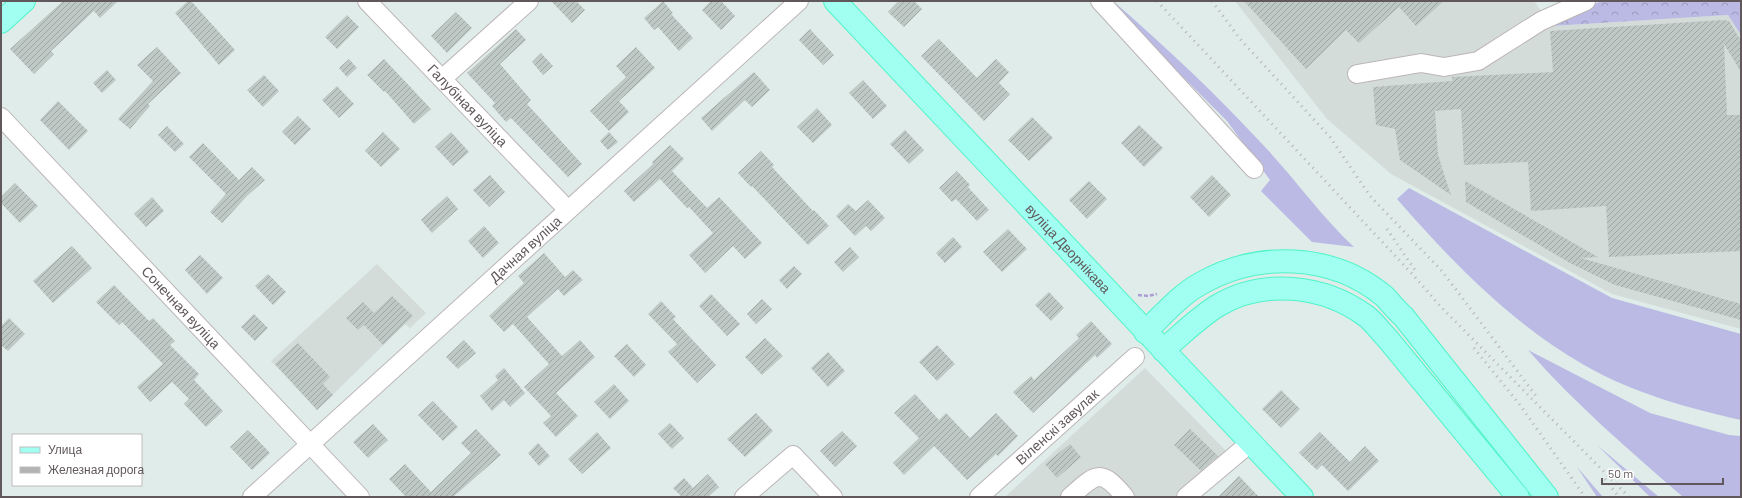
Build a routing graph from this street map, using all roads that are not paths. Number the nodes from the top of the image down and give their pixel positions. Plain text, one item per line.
1 (24, 1) edge
2 (367, 1) edge
3 (529, 1) edge
4 (799, 1) edge
5 (835, 1) edge
6 (1100, 1) edge
7 (1586, 1) edge
8 (1, 22) edge
9 (1357, 74) dead end
10 (442, 79) junction
11 (1, 118) edge
12 (1254, 169) dead end
13 (568, 210) junction
14 (1145, 332) junction
15 (1163, 350) junction
16 (1134, 357) dead end
17 (1250, 443) junction
18 (309, 444) junction
19 (252, 497) edge
20 (360, 497) edge
21 (744, 497) edge
22 (833, 497) edge
23 (980, 497) edge
24 (1070, 497) edge
25 (1125, 497) edge
26 (1186, 497) edge
27 (1302, 497) edge
28 (1518, 497) edge
29 (1547, 497) edge

1 - 8 main road
2 - 10 street, Галубіная вуліца
3 - 10 street
4 - 13 street, Дачная вуліца
5 - 14 main road, вуліца Дворнікава
6 - 12 street
7 - 9 street
10 - 13 street, Галубіная вуліца
11 - 18 street, Сонечная вуліца
13 - 18 street, Дачная вуліца
14 - 15 main road, вуліца Дворнікава
14 - 29 main road
15 - 17 main road, вуліца Дворнікава
15 - 28 main road
16 - 23 street, Віленскі завулак
17 - 26 street
17 - 27 main road, вуліца Дворнікава
18 - 19 street, Дачная вуліца
18 - 20 street, Сонечная вуліца
21 - 22 street
24 - 25 street

